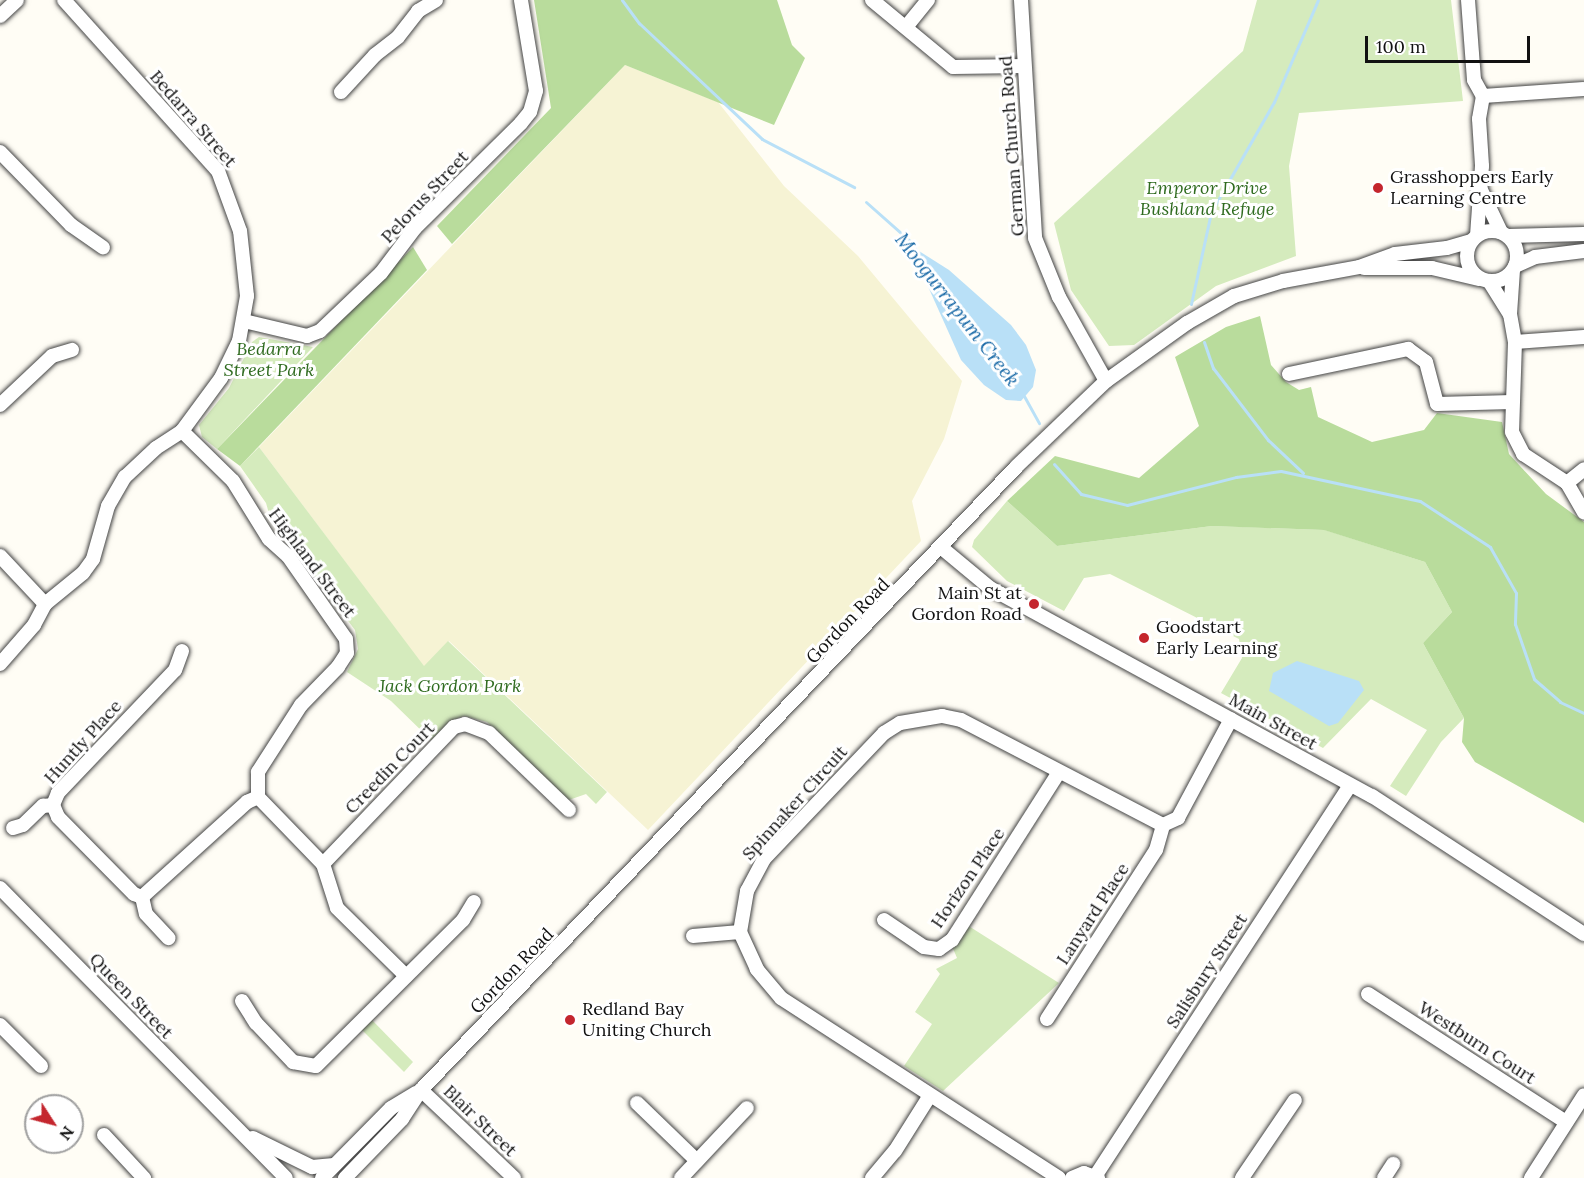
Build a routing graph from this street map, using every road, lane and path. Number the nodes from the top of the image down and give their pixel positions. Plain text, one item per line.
1 (17, 0) edge
2 (64, 0) edge
3 (436, 0) edge
4 (521, 0) edge
5 (872, 0) edge
6 (928, 0) edge
7 (1021, 0) edge
8 (1468, 0) edge
9 (0, 16) edge
10 (906, 27) junction
11 (1024, 66) junction
12 (1584, 89) edge
13 (341, 92) dead end
14 (1483, 96) junction
15 (0, 152) edge
16 (1481, 190) junction
17 (1504, 234) junction
18 (1584, 234) edge
19 (1475, 238) junction
20 (103, 247) dead end
21 (1584, 251) edge
22 (1359, 267) junction
23 (1514, 268) junction
24 (1486, 280) junction
25 (1510, 314) junction
26 (244, 321) junction
27 (1584, 337) edge
28 (1515, 342) junction
29 (72, 350) dead end
30 (1289, 374) dead end
31 (1106, 381) junction
32 (1512, 402) junction
33 (0, 405) edge
34 (182, 432) junction
35 (1584, 469) edge
36 (1567, 483) junction
37 (1584, 512) edge
38 (942, 548) junction
39 (0, 556) edge
40 (45, 604) junction
41 (182, 651) dead end
42 (0, 664) edge
43 (1231, 719) junction
44 (1059, 772) junction
45 (1349, 787) junction
46 (258, 797) junction
47 (54, 805) junction
48 (569, 810) dead end
49 (1163, 825) junction
50 (13, 828) dead end
51 (323, 864) junction
52 (0, 888) edge
53 (142, 897) junction
54 (474, 902) dead end
55 (884, 920) dead end
56 (740, 932) junction
57 (1584, 934) edge
58 (693, 936) dead end
59 (168, 938) dead end
60 (406, 976) junction
61 (1368, 994) dead end
62 (242, 1001) dead end
63 (1047, 1019) dead end
64 (0, 1024) edge
65 (41, 1066) dead end
66 (421, 1090) junction
67 (1584, 1095) edge
68 (929, 1097) junction
69 (1295, 1100) dead end
70 (637, 1103) dead end
71 (747, 1108) dead end
72 (1566, 1122) junction
73 (236, 1128) junction
74 (104, 1136) dead end
75 (267, 1160) junction
76 (697, 1161) junction
77 (1393, 1164) dead end
78 (334, 1165) junction
79 (1097, 1177) edge
80 (1533, 1177) edge
81 (144, 1178) edge
82 (273, 1178) edge
83 (286, 1178) edge
84 (322, 1178) edge
85 (345, 1178) edge
86 (513, 1178) edge
87 (681, 1178) edge
88 (872, 1178) edge
89 (1059, 1178) edge
90 (1072, 1178) edge
91 (1242, 1178) edge
92 (1384, 1178) edge

1 - 9 street
2 - 26 street, Bedarra Street
3 - 13 street
4 - 26 street, Pelorus Street
5 - 10 street
6 - 10 street
7 - 11 street, German Church Road
8 - 14 street
10 - 11 street
11 - 31 street, German Church Road
12 - 14 street
14 - 16 street
15 - 20 street
16 - 17 street
16 - 19 street
17 - 18 street
17 - 19 street
17 - 23 street
19 - 22 street, Gordon Road
19 - 24 street
21 - 23 street
22 - 24 street, Gordon Road
22 - 31 street, Gordon Road
23 - 24 street
23 - 25 street
24 - 25 street
25 - 28 street
26 - 34 street, Bedarra Street
27 - 28 street
28 - 32 street
29 - 33 street
30 - 32 street
31 - 38 street, Gordon Road
32 - 36 street
34 - 40 street, Bedarra Street
34 - 46 street, Highland Street
35 - 36 street
36 - 37 street
38 - 43 street, Main Street
38 - 66 street, Gordon Road
39 - 40 street
40 - 42 street, Bedarra Street
41 - 47 street, Huntly Place
43 - 45 street, Main Street
43 - 49 street
44 - 49 street, Spinnaker Circuit
44 - 55 street, Horizon Place
44 - 56 street, Spinnaker Circuit
45 - 57 street, Main Street
45 - 79 street, Salisbury Street
46 - 51 street
46 - 53 street
47 - 50 street
47 - 53 street, Huntly Place
48 - 51 street, Creedin Court
49 - 63 street, Lanyard Place
51 - 60 street
52 - 73 street, Queen Street
53 - 59 street
54 - 60 street
56 - 58 street
56 - 68 street
60 - 62 street
61 - 72 street, Westburn Court
64 - 65 street
66 - 78 street, Gordon Road
66 - 85 street, Gordon Road
66 - 86 street, Blair Street
67 - 72 street
68 - 88 street
68 - 89 street
69 - 91 street
70 - 76 street
71 - 76 street
72 - 80 street
73 - 75 street, Queen Street
73 - 78 street, Queen Street
74 - 81 street
75 - 82 street, Queen Street
75 - 83 street, Queen Street
76 - 87 street
77 - 92 street
78 - 84 street, Gordon Road
79 - 90 street

